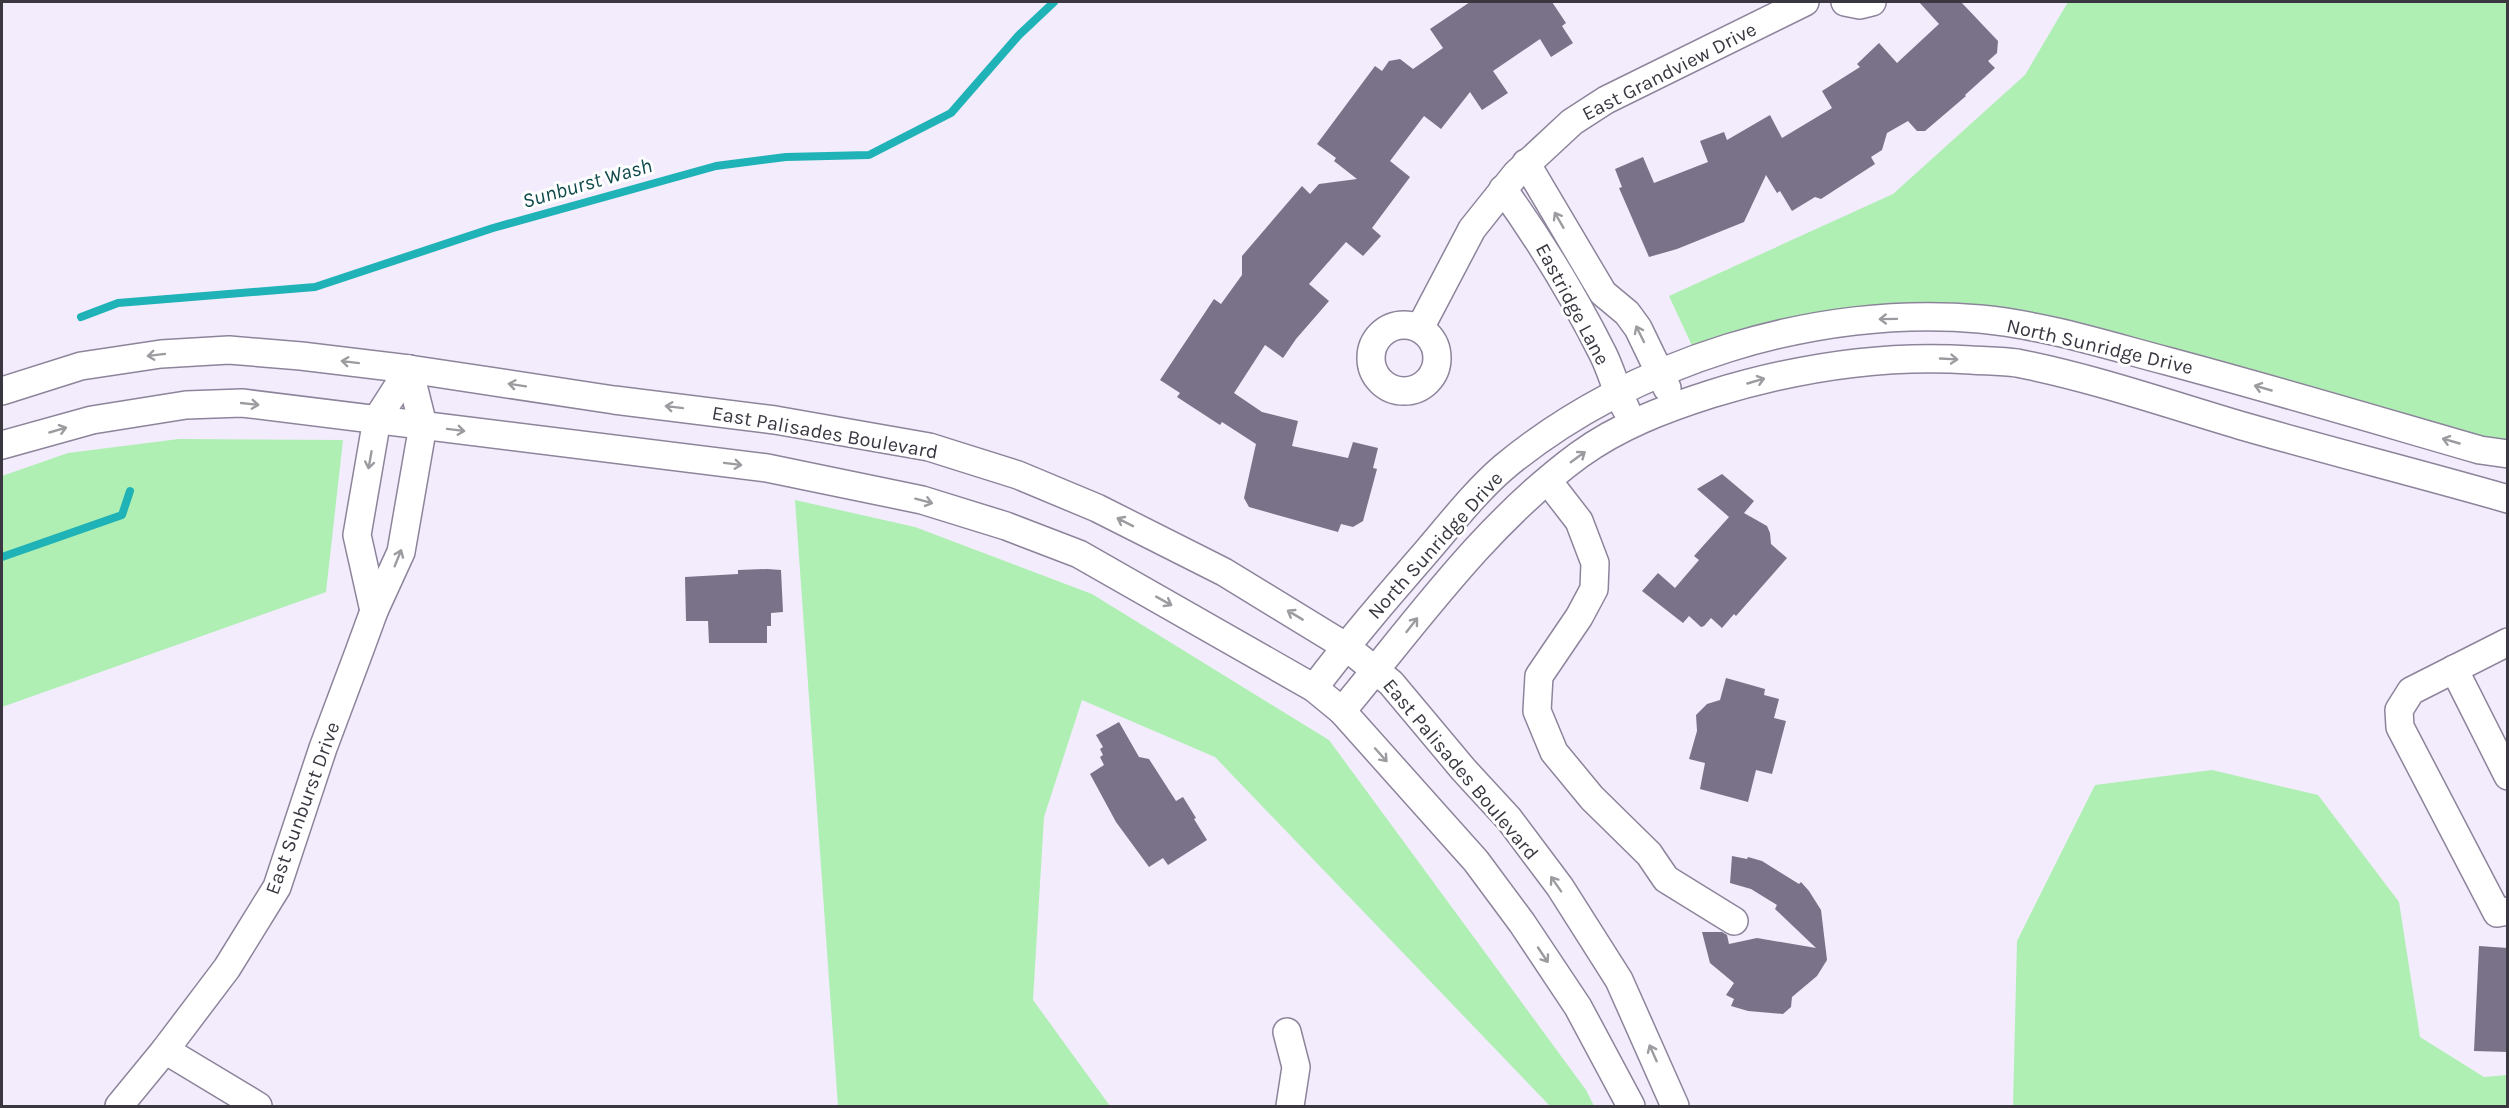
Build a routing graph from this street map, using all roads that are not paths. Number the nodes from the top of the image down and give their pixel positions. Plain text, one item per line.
1 (1805, 2) edge
2 (1845, 2) edge
3 (1872, 2) edge
4 (1526, 163) junction
5 (1503, 189) junction
6 (1420, 328) dead end
7 (409, 369) junction
8 (1660, 374) junction
9 (2, 391) edge
10 (1617, 393) junction
11 (1675, 405) junction
12 (377, 419) junction
13 (1634, 423) junction
14 (423, 425) junction
15 (2, 446) edge
16 (2508, 454) edge
17 (1548, 481) junction
18 (2508, 499) edge
19 (374, 611) junction
20 (2508, 642) edge
21 (1345, 646) junction
22 (2454, 669) junction
23 (1376, 670) junction
24 (1314, 688) junction
25 (1342, 711) junction
26 (2508, 776) edge
27 (2508, 911) edge
28 (1734, 921) dead end
29 (1287, 1032) dead end
30 (165, 1050) junction
31 (119, 1107) edge
32 (258, 1107) edge
33 (1290, 1107) edge
34 (1631, 1107) edge
35 (1675, 1107) edge

1 - 4 street, East Grandview Drive
2 - 3 street
4 - 5 street, East Grandview Drive
8 -> 4 street, Eastridge Lane
5 - 6 street, East Grandview Drive
5 - 10 street, Eastridge Lane
7 -> 9 street, East Palisades Boulevard
7 - 12 street
7 - 14 street, East Sunburst Drive
21 -> 7 street, East Palisades Boulevard
8 - 10 street, North Sunridge Drive
8 - 11 street, Eastridge Lane
16 -> 8 street, North Sunridge Drive
10 - 13 street, Eastridge Lane
10 - 21 street, North Sunridge Drive
11 - 13 street, North Sunridge Drive
11 -> 18 street, North Sunridge Drive
12 - 14 street
15 -> 12 street
12 -> 19 street
17 -> 13 street, North Sunridge Drive
19 -> 14 street, East Sunburst Drive
14 -> 24 street
23 -> 17 street, North Sunridge Drive
17 - 28 street
19 - 30 street, East Sunburst Drive
20 - 22 street
21 - 23 street, East Palisades Boulevard
21 - 24 street, North Sunridge Drive
22 - 26 street
22 - 27 street
23 - 25 street, North Sunridge Drive
35 -> 23 street, East Palisades Boulevard
24 - 25 street
25 -> 34 street
29 - 33 street
30 - 31 street, East Sunburst Drive
30 - 32 street

